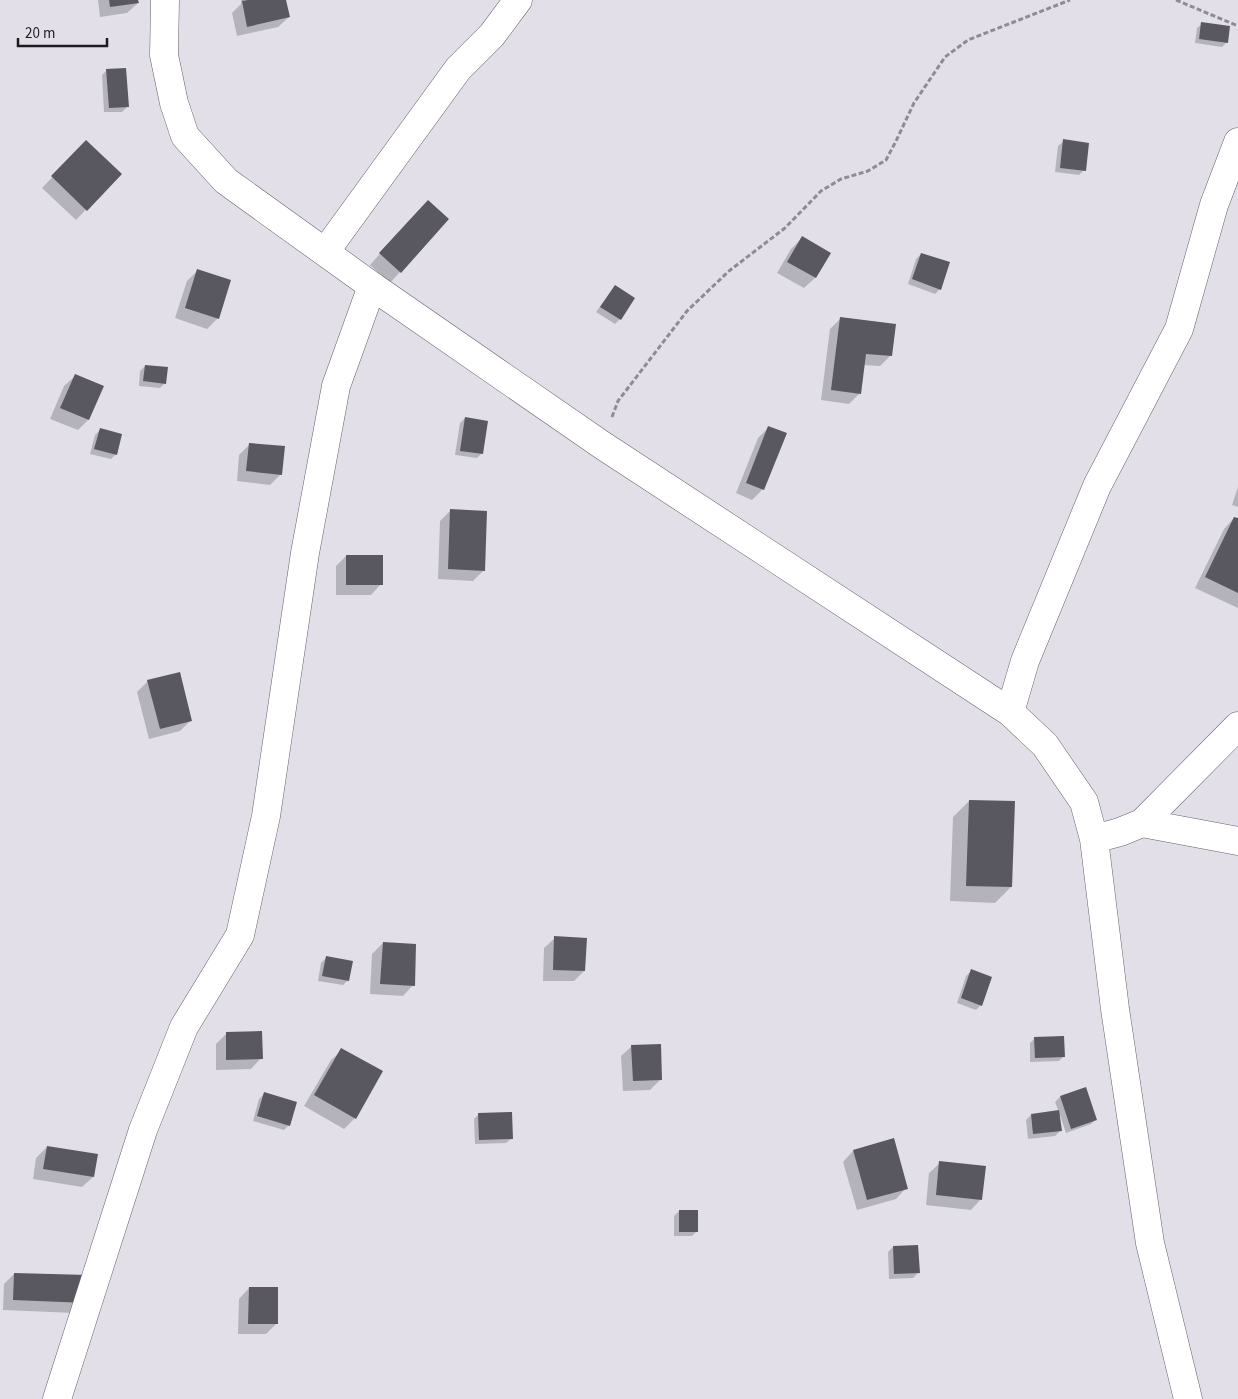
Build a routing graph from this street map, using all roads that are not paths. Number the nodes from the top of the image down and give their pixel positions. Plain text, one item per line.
1 (165, 0) edge
2 (518, 0) edge
3 (1238, 142) edge
4 (325, 252) junction
5 (372, 286) junction
6 (1010, 712) junction
7 (1238, 726) edge
8 (1142, 823) junction
9 (1094, 839) junction
10 (1238, 841) edge
11 (56, 1399) edge
12 (1188, 1399) edge

1 - 4 street
2 - 4 street
3 - 6 street
4 - 5 street
5 - 6 street
5 - 11 street
6 - 9 street
7 - 8 street
8 - 9 street
8 - 10 street
9 - 12 street

